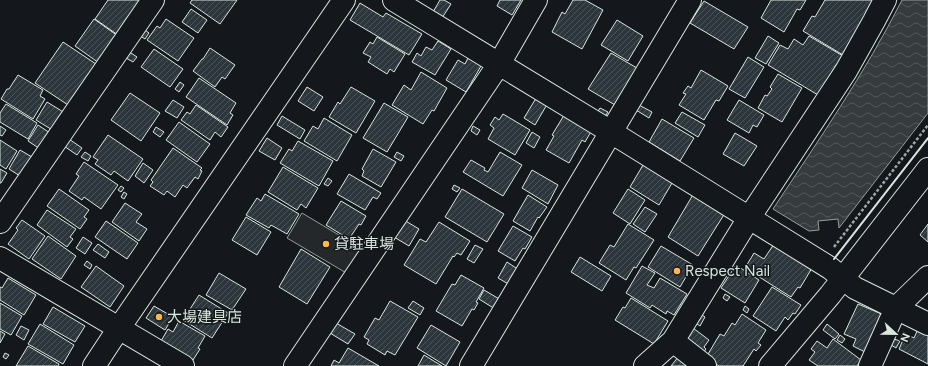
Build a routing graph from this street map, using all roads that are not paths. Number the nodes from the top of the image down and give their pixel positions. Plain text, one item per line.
1 (152, 0) edge
2 (344, 0) edge
3 (394, 0) edge
4 (536, 0) edge
5 (690, 0) edge
6 (885, 0) edge
7 (499, 64) junction
8 (611, 132) junction
9 (928, 169) edge
10 (749, 218) junction
11 (0, 222) edge
12 (0, 258) edge
13 (928, 277) edge
14 (843, 278) junction
15 (896, 308) junction
16 (928, 324) edge
17 (119, 328) junction
18 (673, 341) junction
19 (94, 366) edge
20 (183, 366) edge
21 (295, 366) edge
22 (471, 366) edge
23 (645, 366) edge
24 (705, 366) edge
25 (770, 366) edge
26 (870, 366) edge

1 - 11 street
2 - 17 street
3 - 7 street
4 - 7 street
5 - 8 street
6 - 10 street
7 - 8 street
7 - 21 street
8 - 10 street
8 - 22 street
9 - 14 street
10 - 14 street
10 - 18 street
12 - 17 street
13 - 15 street
14 - 15 street
14 - 25 street
15 - 16 street
15 - 26 street
17 - 19 street
17 - 20 street
18 - 23 street
18 - 24 street

